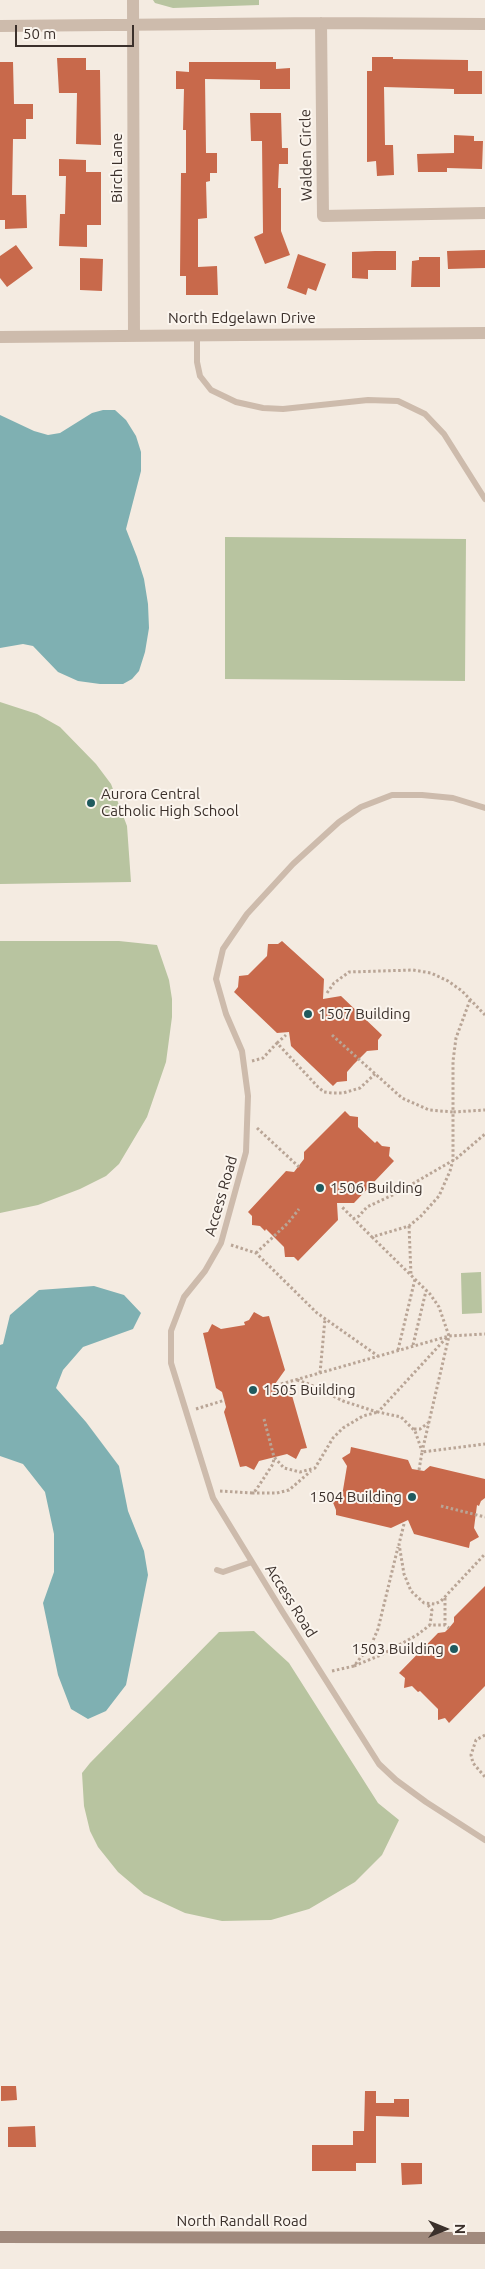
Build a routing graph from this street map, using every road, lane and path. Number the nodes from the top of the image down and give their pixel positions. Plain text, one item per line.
1 (133, 0) edge
2 (321, 23) junction
3 (133, 24) junction
4 (485, 24) edge
5 (0, 26) edge
6 (485, 213) edge
7 (485, 333) edge
8 (197, 335) junction
9 (134, 336) junction
10 (0, 337) edge
11 (485, 499) edge
12 (485, 808) edge
13 (327, 993) dead end
14 (470, 1000) junction
15 (485, 1015) edge
16 (286, 1035) dead end
17 (332, 1035) dead end
18 (277, 1043) junction
19 (244, 1064) junction
20 (375, 1074) junction
21 (485, 1110) edge
22 (453, 1112) junction
23 (248, 1120) junction
24 (485, 1134) edge
25 (453, 1160) junction
26 (299, 1166) dead end
27 (341, 1206) dead end
28 (299, 1209) dead end
29 (353, 1218) junction
30 (409, 1226) junction
31 (372, 1237) junction
32 (221, 1242) junction
33 (256, 1253) junction
34 (411, 1275) junction
35 (415, 1279) junction
36 (426, 1290) junction
37 (325, 1318) junction
38 (485, 1334) edge
39 (449, 1336) junction
40 (412, 1346) junction
41 (398, 1350) junction
42 (379, 1356) junction
43 (320, 1373) junction
44 (296, 1380) junction
45 (281, 1384) dead end
46 (224, 1400) dead end
47 (187, 1412) junction
48 (378, 1412) junction
49 (264, 1419) dead end
50 (429, 1422) junction
51 (412, 1428) junction
52 (485, 1444) edge
53 (422, 1452) junction
54 (274, 1457) junction
55 (315, 1468) junction
56 (419, 1470) dead end
57 (211, 1491) junction
58 (252, 1493) junction
59 (442, 1506) dead end
60 (484, 1516) edge
61 (404, 1524) dead end
62 (399, 1544) junction
63 (485, 1554) edge
64 (252, 1562) junction
65 (217, 1570) dead end
66 (445, 1597) junction
67 (428, 1604) junction
68 (430, 1624) junction
69 (354, 1666) junction
70 (321, 1673) junction
71 (485, 1734) edge
72 (485, 1777) edge
73 (485, 1840) edge
74 (0, 2237) edge
75 (485, 2238) edge

1 - 3 street, Birch Lane
2 - 3 street
2 - 4 street
2 - 6 street, Walden Circle
3 - 5 street
3 - 9 street, Birch Lane
7 - 8 street, North Edgelawn Drive
8 - 9 street, North Edgelawn Drive
8 - 11 lane
9 - 10 street, North Edgelawn Drive
12 - 19 lane, Access Road
13 - 14 path
14 - 15 path
14 - 22 path
16 - 18 path
17 - 20 path
18 - 19 path
18 - 20 path
19 - 23 lane, Access Road
20 - 22 path
21 - 22 path
22 - 25 path
23 - 26 path
23 - 32 lane, Access Road
24 - 25 path
25 - 29 path
25 - 30 path
27 - 29 path
28 - 33 path
29 - 31 path
30 - 31 path
30 - 34 path
31 - 34 path
32 - 33 path
32 - 47 lane, Access Road
33 - 37 path
34 - 35 path
35 - 36 path
35 - 41 path
36 - 39 path
36 - 40 path
37 - 42 path
37 - 43 path
38 - 39 path
39 - 40 path
39 - 48 path
39 - 50 path
40 - 41 path
41 - 42 path
42 - 43 path
43 - 44 path
44 - 45 path
44 - 48 path
46 - 47 path
47 - 57 lane, Access Road
48 - 51 path
48 - 55 path
49 - 54 path
50 - 51 path
50 - 53 path
51 - 53 path
52 - 53 path
53 - 56 path
54 - 55 path
54 - 58 path
55 - 58 path
57 - 58 path
57 - 64 lane, Access Road
59 - 60 path
61 - 62 path
62 - 67 path
62 - 69 path
63 - 66 path
64 - 65 lane
64 - 70 lane, Access Road
66 - 67 path
66 - 68 path
67 - 68 path
68 - 69 path
69 - 70 path
70 - 73 lane, Access Road
71 - 72 path
74 - 75 main road, North Randall Road

